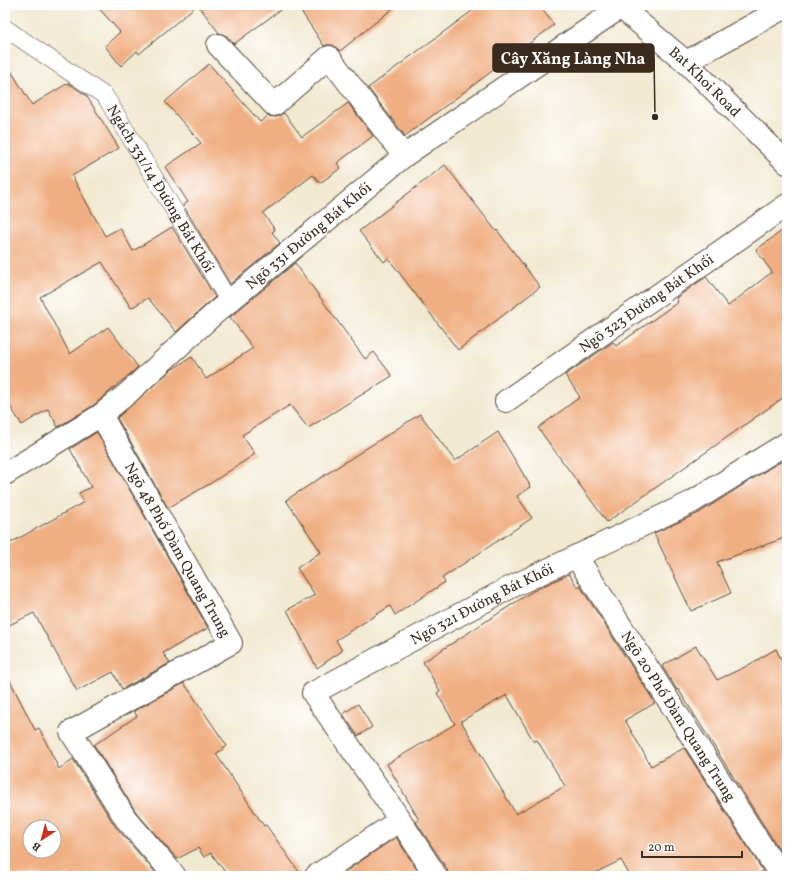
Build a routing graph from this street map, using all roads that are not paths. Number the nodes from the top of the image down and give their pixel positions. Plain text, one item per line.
1 (621, 6) edge
2 (785, 7) edge
3 (5, 28) edge
4 (218, 45) dead end
5 (686, 62) junction
6 (404, 156) junction
7 (787, 163) edge
8 (787, 205) edge
9 (230, 301) junction
10 (506, 401) dead end
11 (101, 415) junction
12 (787, 443) edge
13 (5, 474) edge
14 (576, 556) junction
15 (400, 820) junction
16 (175, 876) edge
17 (316, 876) edge
18 (436, 876) edge
19 (781, 876) edge

1 - 5 street, Bat Khoi Road
1 - 6 street, Ngõ 331 Đường Bát Khối
2 - 5 street
3 - 9 lane, Ngách 331/14 Đường Bát Khối
4 - 6 street
5 - 7 street, Bat Khoi Road
6 - 9 street, Ngõ 331 Đường Bát Khối
8 - 10 street, Ngõ 323 Đường Bát Khối
9 - 11 street, Ngõ 331 Đường Bát Khối
11 - 13 street, Ngõ 331 Đường Bát Khối
11 - 16 street, Ngõ 48 Phố Đàm Quang Trung
12 - 14 street, Ngõ 321 Đường Bát Khối
14 - 15 street, Ngõ 321 Đường Bát Khối
14 - 19 street, Ngõ 20 Phố Đàm Quang Trung
15 - 17 street
15 - 18 street, Ngõ 321 Đường Bát Khối

